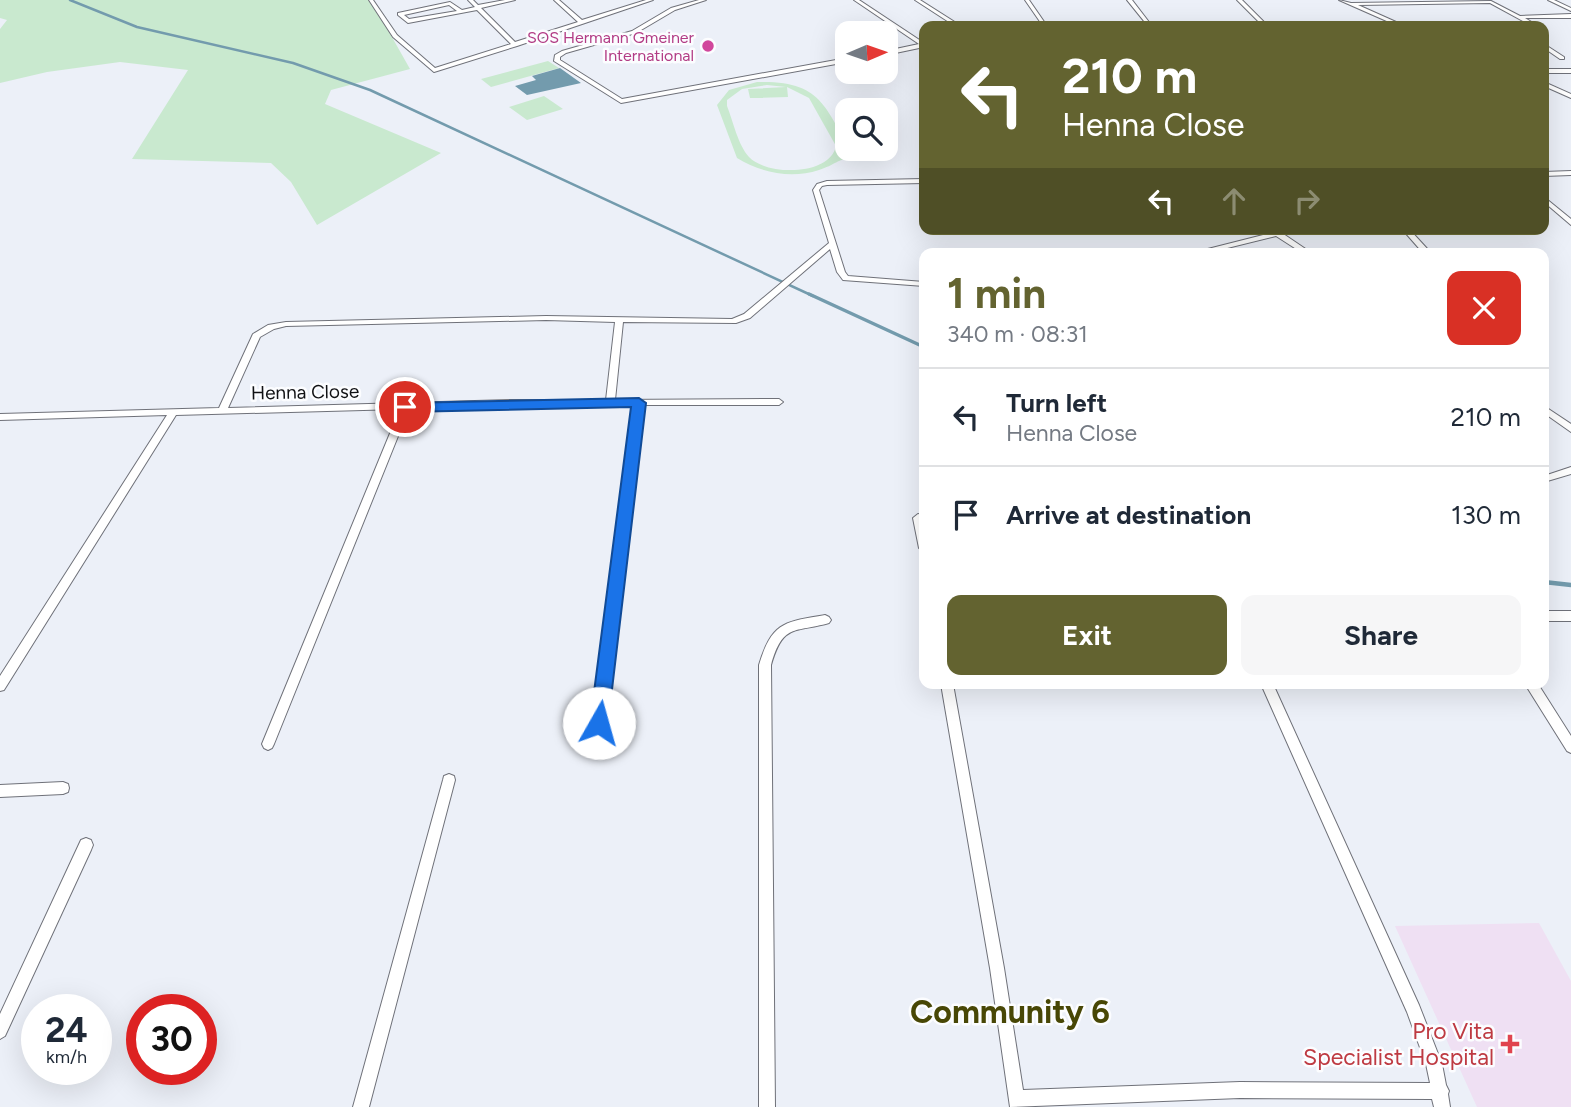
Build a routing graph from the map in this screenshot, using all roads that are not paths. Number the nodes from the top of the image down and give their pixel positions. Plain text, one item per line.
1 (371, 0) edge
2 (470, 0) edge
3 (513, 0) edge
4 (556, 0) edge
5 (651, 0) edge
6 (704, 0) edge
7 (856, 0) edge
8 (917, 0) edge
9 (1027, 0) edge
10 (1129, 0) edge
11 (1239, 0) edge
12 (1341, 0) edge
13 (1550, 0) edge
14 (641, 1) edge
15 (1452, 1) edge
16 (1349, 4) junction
17 (478, 8) junction
18 (1571, 10) edge
19 (461, 11) junction
20 (1520, 16) junction
21 (1571, 16) edge
22 (950, 21) edge
23 (1042, 21) edge
24 (1146, 21) edge
25 (1261, 21) edge
26 (1390, 21) edge
27 (1528, 21) edge
28 (581, 22) junction
29 (919, 42) edge
30 (515, 45) junction
31 (919, 46) edge
32 (1549, 49) edge
33 (898, 50) edge
34 (1562, 58) dead end
35 (835, 62) edge
36 (1549, 71) edge
37 (1571, 71) edge
38 (1549, 86) edge
39 (1571, 96) edge
40 (1571, 173) edge
41 (1549, 174) edge
42 (919, 181) edge
43 (1549, 203) edge
44 (1571, 223) edge
45 (1260, 235) edge
46 (1280, 235) edge
47 (1411, 235) edge
48 (832, 244) junction
49 (1213, 248) edge
50 (1300, 248) edge
51 (1422, 248) edge
52 (919, 284) edge
53 (619, 319) junction
54 (779, 402) dead end
55 (610, 403) junction
56 (639, 403) junction
57 (405, 407) junction
58 (222, 412) junction
59 (173, 413) junction
60 (1549, 413) edge
61 (0, 417) edge
62 (1571, 429) edge
63 (1571, 470) edge
64 (1549, 478) edge
65 (918, 518) dead end
66 (919, 523) edge
67 (1549, 616) edge
68 (1571, 616) edge
69 (825, 620) dead end
70 (0, 686) edge
71 (948, 689) edge
72 (1269, 689) edge
73 (1534, 689) edge
74 (599, 723) dead end
75 (268, 744) dead end
76 (1571, 747) edge
77 (449, 780) dead end
78 (63, 788) dead end
79 (0, 791) edge
80 (86, 845) dead end
81 (0, 1031) edge
82 (1441, 1099) edge
83 (1017, 1102) edge
84 (361, 1107) edge
85 (767, 1107) edge

1 - 30 street
2 - 17 street
3 - 17 street
4 - 28 street
5 - 14 street
6 - 35 street
7 - 29 street
8 - 22 street
9 - 23 street
10 - 24 street
11 - 25 street
12 - 16 street
13 - 18 street
14 - 28 street
15 - 16 street
15 - 20 street
16 - 26 street
17 - 19 street
17 - 30 street
19 - 19 street
20 - 21 street
20 - 27 street
28 - 30 street
31 - 33 street
32 - 34 street
36 - 37 street
38 - 39 street
40 - 41 street
42 - 48 street
43 - 44 street
45 - 49 street
46 - 50 street
47 - 51 street
48 - 52 street
48 - 53 street
53 - 55 street
53 - 58 street
54 - 56 street, Henna Close
55 - 56 street, Henna Close
55 - 57 street, Henna Close
56 - 74 street
57 - 58 street, Henna Close
57 - 75 street
58 - 59 street, Henna Close
59 - 61 street, Henna Close
59 - 70 street
60 - 62 street
63 - 64 street
65 - 66 street
67 - 68 street
69 - 85 street
71 - 83 street
72 - 82 street
73 - 76 street
77 - 84 street
78 - 79 street
80 - 81 street
82 - 83 street

